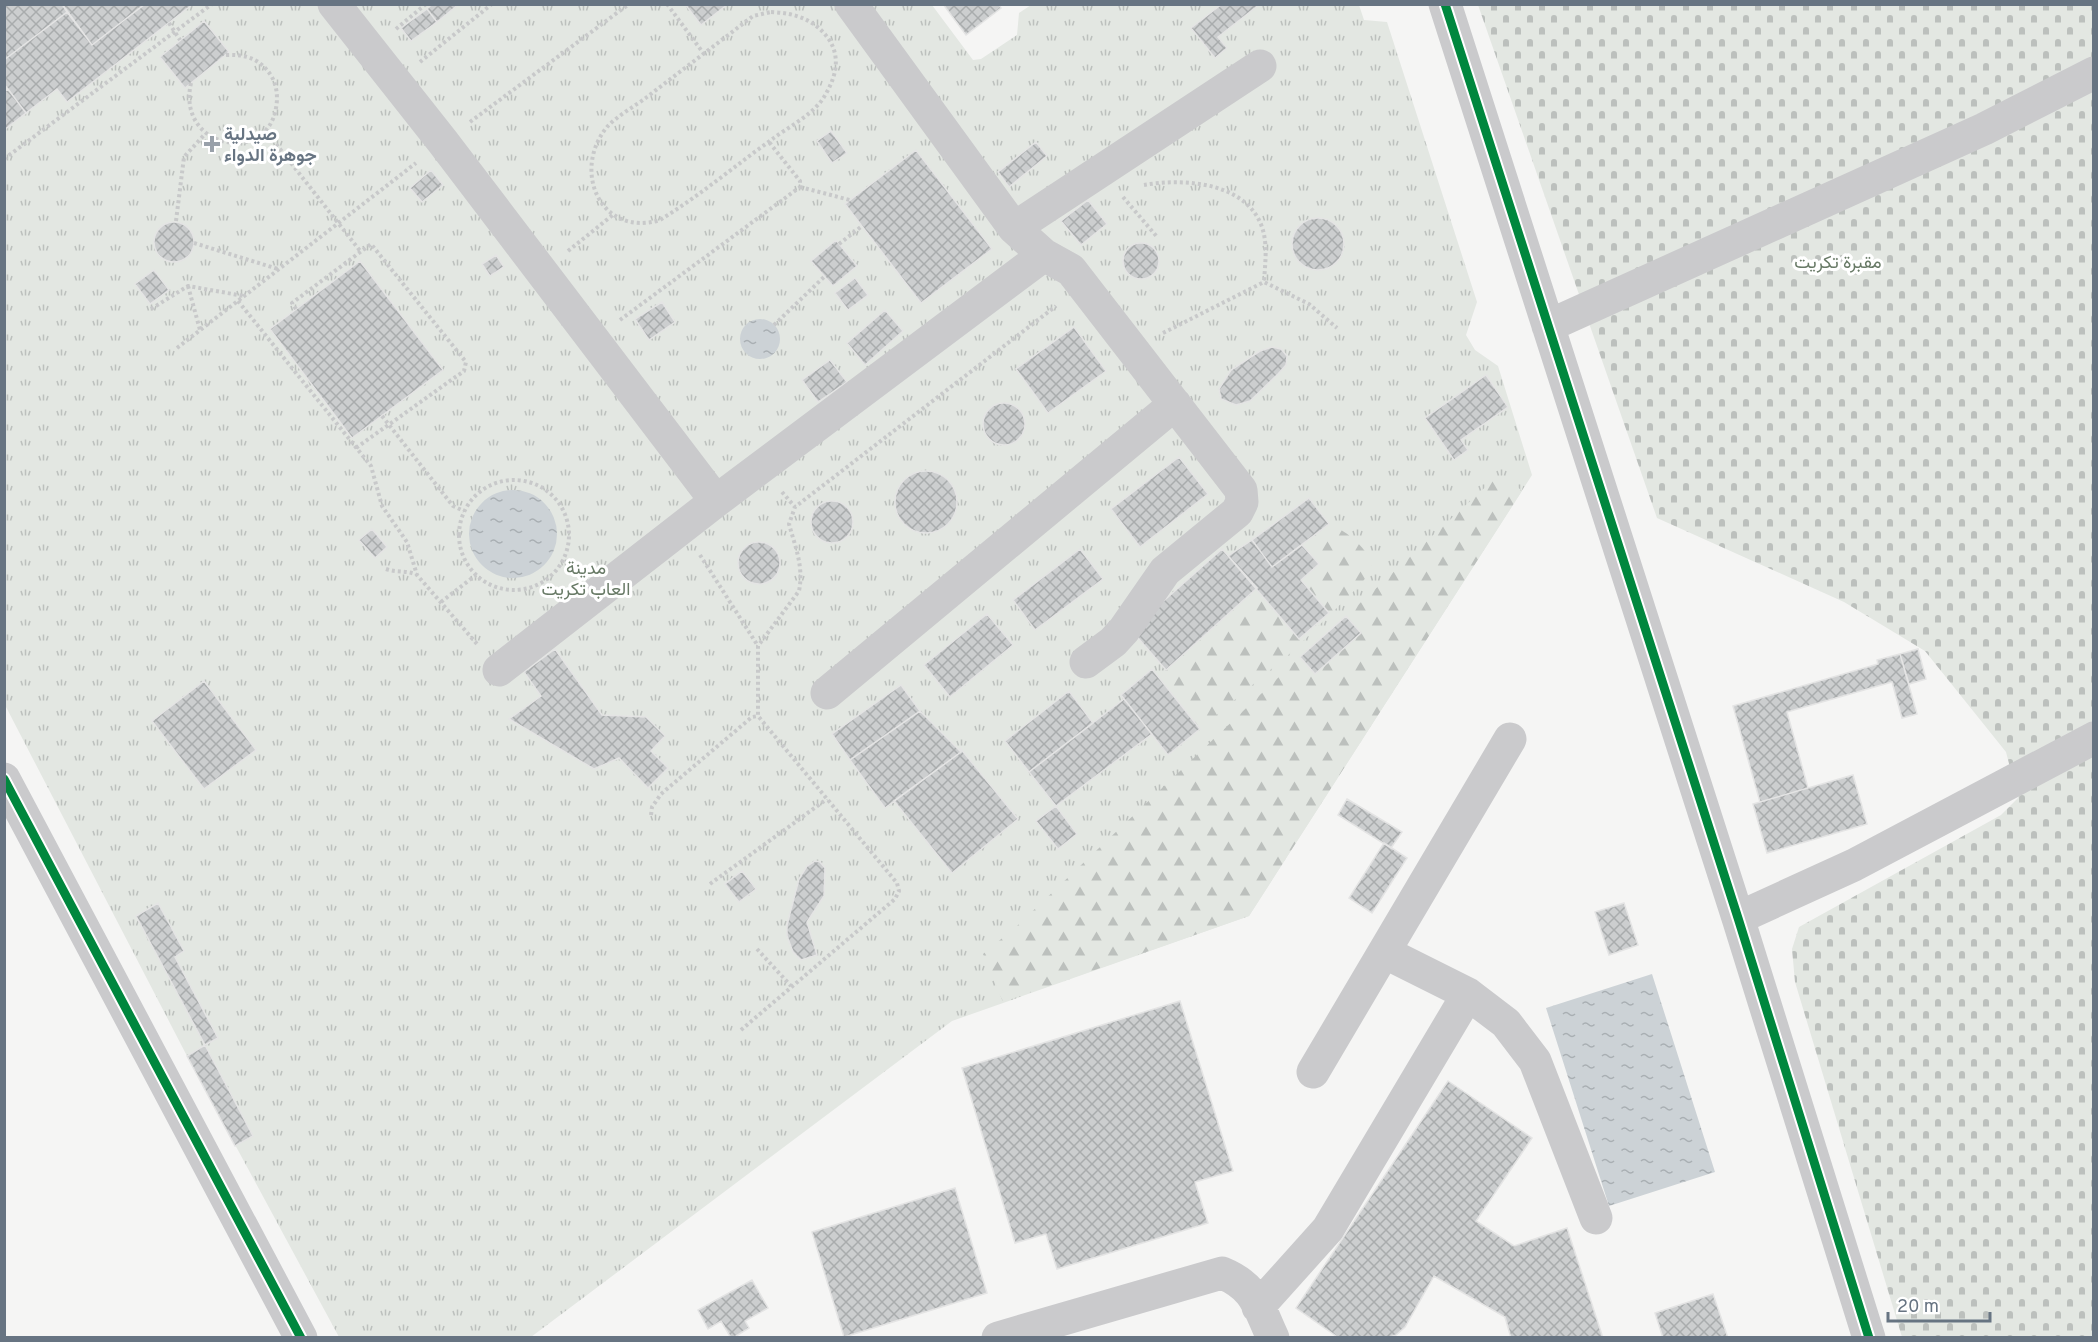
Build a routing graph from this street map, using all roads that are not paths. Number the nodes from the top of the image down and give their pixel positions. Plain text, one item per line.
1 (334, 4) edge
2 (851, 4) edge
3 (1445, 4) edge
4 (1260, 66) dead end
5 (2094, 73) edge
6 (1014, 228) junction
7 (1044, 255) junction
8 (1548, 326) junction
9 (1175, 404) junction
10 (716, 501) junction
11 (1086, 662) dead end
12 (499, 670) road end
13 (827, 693) dead end
14 (2094, 738) edge
15 (1510, 739) dead end
16 (4, 779) edge
17 (16, 829) edge
18 (1738, 918) junction
19 (1384, 952) junction
20 (1468, 994) junction
21 (1312, 1072) dead end
22 (1596, 1218) dead end
23 (1258, 1307) junction
24 (301, 1338) edge
25 (998, 1338) edge
26 (1273, 1338) edge
27 (1869, 1338) edge

1 - 10 street
2 - 6 street
3 - 8 street
4 - 6 street
5 - 8 street
6 - 7 street
7 - 9 street
7 - 10 street
8 - 18 street
9 - 11 street
9 - 13 street
10 - 12 street
14 - 18 street
15 - 19 street
16 - 17 street
17 - 24 street
18 - 27 street
19 - 20 street
19 - 21 street
20 - 22 street
20 - 23 street
23 - 25 street
23 - 26 street

